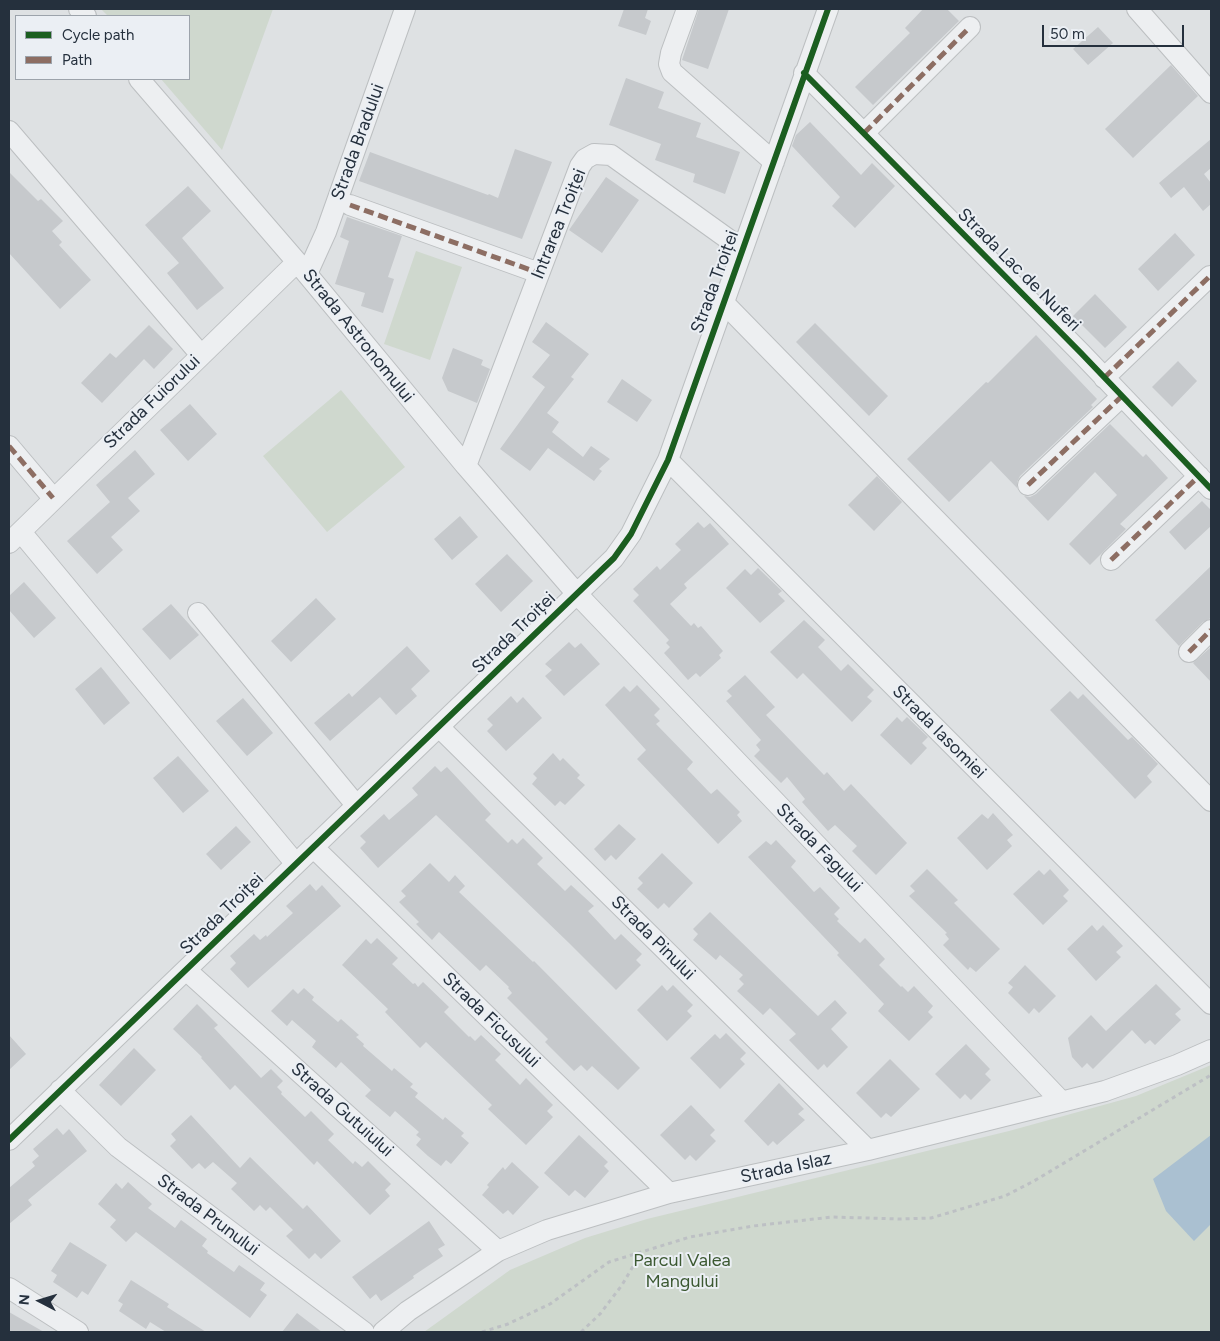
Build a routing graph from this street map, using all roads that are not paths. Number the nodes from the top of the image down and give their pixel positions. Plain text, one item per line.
1 (405, 9) edge
2 (687, 9) edge
3 (828, 9) edge
4 (1137, 9) edge
5 (970, 27) dead end
6 (804, 73) junction
7 (140, 80) edge
8 (1211, 93) edge
9 (9, 131) edge
10 (864, 133) junction
11 (774, 162) junction
12 (350, 205) dead end
13 (742, 249) junction
14 (302, 268) junction
15 (539, 273) junction
16 (1210, 276) edge
17 (723, 302) junction
18 (200, 355) junction
19 (1104, 378) junction
20 (1122, 396) junction
21 (9, 446) edge
22 (668, 460) junction
23 (466, 466) junction
24 (1205, 482) edge
25 (1028, 485) dead end
26 (53, 498) junction
27 (15, 537) edge
28 (1111, 560) dead end
29 (577, 594) junction
30 (198, 613) dead end
31 (1211, 630) edge
32 (1189, 652) dead end
33 (439, 727) junction
34 (1211, 801) edge
35 (356, 805) junction
36 (313, 846) junction
37 (296, 864) junction
38 (186, 970) junction
39 (1211, 1004) edge
40 (1211, 1050) edge
41 (60, 1090) junction
42 (1062, 1102) junction
43 (9, 1140) edge
44 (868, 1150) junction
45 (669, 1193) junction
46 (498, 1251) junction
47 (9, 1288) edge
48 (78, 1332) edge
49 (364, 1332) edge
50 (383, 1332) edge

1 - 14 street, Strada Bradului
2 - 11 street
3 - 6 street, Strada Troiței
4 - 8 street
5 - 10 street
6 - 10 street, Strada Lac de Nuferi
6 - 11 street, Strada Troiței
7 - 14 street, Strada Astronomului
9 - 18 street
10 - 19 street, Strada Lac de Nuferi
11 - 13 street, Strada Troiței
12 - 15 street
13 - 15 street, Intrarea Troiței
13 - 17 street, Strada Troiței
14 - 18 street, Strada Fuiorului
14 - 23 street, Strada Astronomului
15 - 23 street, Intrarea Troiței
16 - 19 street
17 - 22 street, Strada Troiței
17 - 34 street
18 - 26 street, Strada Fuiorului
19 - 20 street, Strada Lac de Nuferi
20 - 24 street, Strada Lac de Nuferi
20 - 25 street
21 - 26 street
22 - 29 street, Strada Troiței
22 - 39 street, Strada Iasomiei
23 - 29 street, Strada Astronomului
24 - 28 street
26 - 27 street, Strada Fuiorului
27 - 37 street
29 - 33 street, Strada Troiței
29 - 42 street, Strada Fagului
30 - 35 street
31 - 32 street
33 - 35 street, Strada Troiței
33 - 44 street, Strada Pinului
35 - 36 street, Strada Troiței
36 - 37 street, Strada Troiței
36 - 45 street, Strada Ficusului
37 - 38 street, Strada Troiței
38 - 41 street, Strada Troiței
38 - 46 street, Strada Gutuiului
40 - 42 street, Strada Islaz
41 - 43 street, Strada Troiței
41 - 49 street, Strada Prunului
42 - 44 street, Strada Islaz
44 - 45 street, Strada Islaz
45 - 46 street, Strada Islaz
46 - 50 street, Strada Islaz
47 - 48 street

